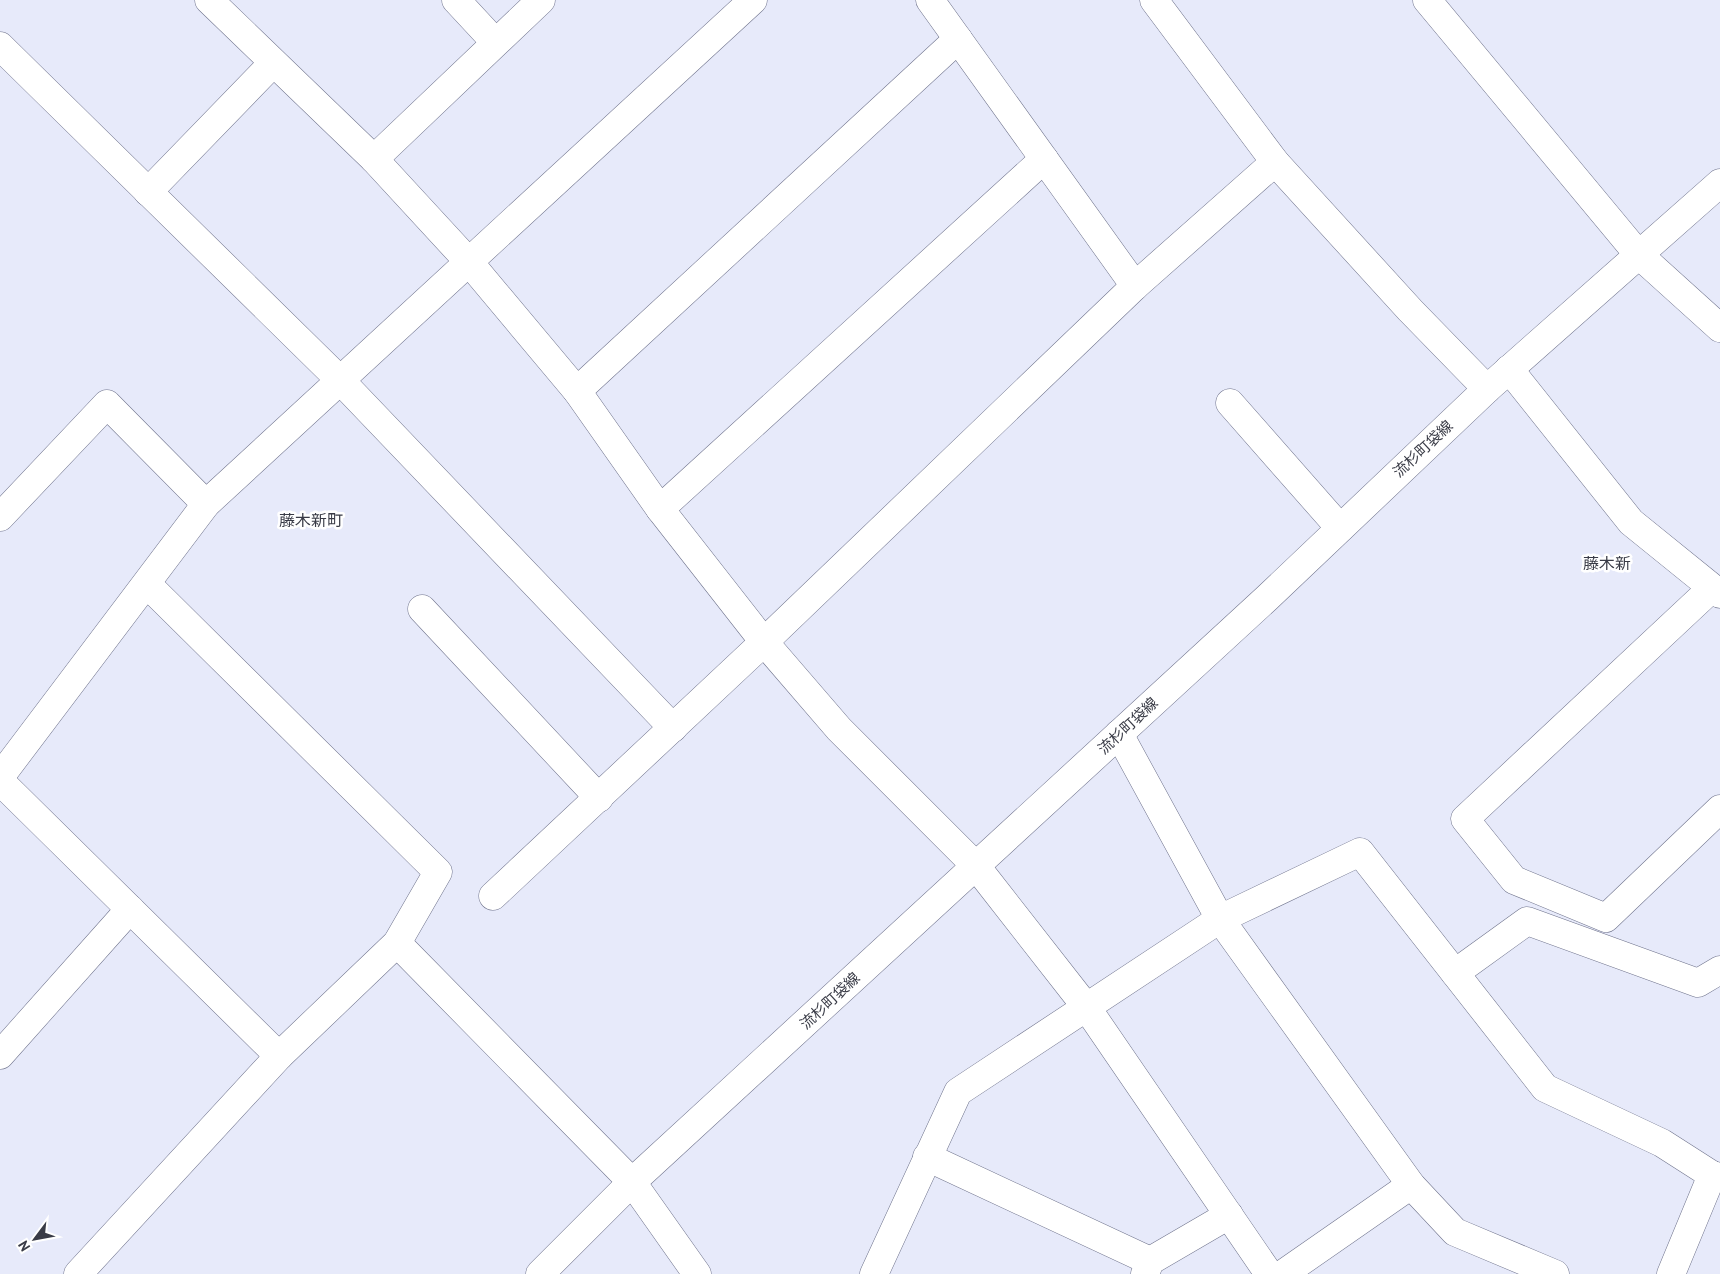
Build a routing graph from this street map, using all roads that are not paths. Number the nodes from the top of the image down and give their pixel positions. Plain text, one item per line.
1 (208, 0) edge
2 (456, 0) edge
3 (541, 0) edge
4 (754, 0) edge
5 (930, 0) edge
6 (1154, 0) edge
7 (1426, 0) edge
8 (958, 39) junction
9 (495, 42) junction
10 (0, 46) edge
11 (273, 63) junction
12 (374, 159) junction
13 (1044, 159) junction
14 (1275, 162) junction
15 (1720, 183) edge
16 (148, 192) junction
17 (1638, 254) junction
18 (469, 262) junction
19 (1135, 286) junction
20 (1720, 328) edge
21 (1509, 368) junction
22 (340, 380) junction
23 (1487, 389) junction
24 (577, 391) junction
25 (1230, 403) dead end
26 (206, 504) junction
27 (660, 509) junction
28 (0, 516) edge
29 (1340, 528) junction
30 (147, 584) junction
31 (1716, 591) edge
32 (422, 609) dead end
33 (764, 642) junction
34 (673, 728) junction
35 (1119, 734) junction
36 (0, 776) edge
37 (0, 781) edge
38 (598, 798) junction
39 (1720, 809) edge
40 (976, 866) junction
41 (493, 896) dead end
42 (130, 908) junction
43 (1220, 919) junction
44 (397, 943) junction
45 (1720, 970) edge
46 (1455, 973) junction
47 (1087, 1008) junction
48 (0, 1055) edge
49 (279, 1056) junction
50 (927, 1158) junction
51 (1716, 1176) edge
52 (632, 1182) junction
53 (1412, 1185) junction
54 (1230, 1215) junction
55 (1148, 1268) edge
56 (78, 1274) edge
57 (540, 1274) edge
58 (697, 1274) edge
59 (874, 1274) edge
60 (1268, 1274) edge
61 (1283, 1274) edge
62 (1555, 1274) edge
63 (1671, 1274) edge

1 - 11 street
2 - 9 street
3 - 9 street
4 - 18 street
5 - 8 street
6 - 14 street
7 - 17 street
8 - 13 street
8 - 24 street
9 - 12 street
10 - 16 street
11 - 12 street
11 - 16 street
12 - 18 street
13 - 19 street
13 - 27 street
14 - 19 street
14 - 23 street
15 - 17 street, 流杉町袋線
16 - 22 street
17 - 20 street
17 - 21 street, 流杉町袋線
18 - 22 street
18 - 24 street
19 - 33 street
21 - 23 street, 流杉町袋線
21 - 31 street
22 - 26 street
22 - 34 street
23 - 29 street, 流杉町袋線
24 - 27 street
25 - 29 street
26 - 28 street
26 - 30 street
27 - 33 street
29 - 35 street, 流杉町袋線
30 - 36 street
30 - 44 street
31 - 39 street
32 - 38 street
33 - 34 street
33 - 40 street
34 - 38 street
35 - 40 street, 流杉町袋線
35 - 43 street
37 - 42 street
38 - 41 street
40 - 47 street
40 - 52 street, 流杉町袋線
42 - 48 street
42 - 49 street
43 - 46 street
43 - 47 street
43 - 53 street
44 - 49 street
44 - 52 street
45 - 46 street
46 - 51 street
47 - 50 street
47 - 54 street
49 - 56 street
50 - 55 street
50 - 59 street
51 - 63 street
52 - 57 street, 流杉町袋線
52 - 58 street
53 - 61 street
53 - 62 street
54 - 55 street
54 - 60 street

